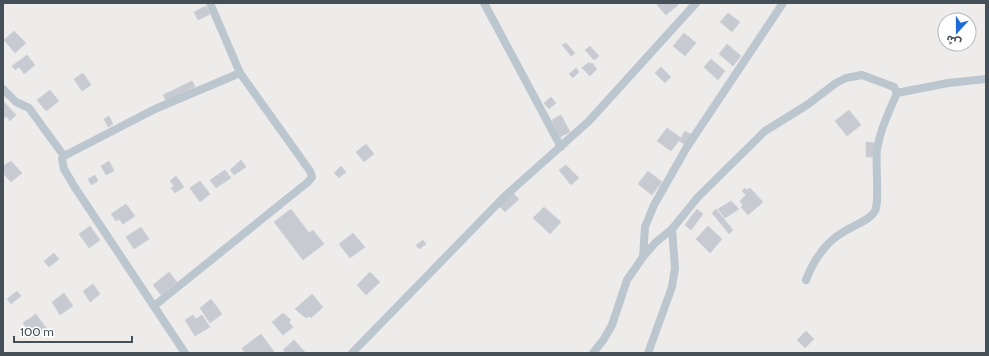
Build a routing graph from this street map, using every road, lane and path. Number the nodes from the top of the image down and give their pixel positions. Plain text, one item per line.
1 (210, 3) edge
2 (484, 3) edge
3 (696, 3) edge
4 (783, 3) edge
5 (240, 73) junction
6 (986, 79) edge
7 (3, 89) edge
8 (897, 93) junction
9 (561, 147) junction
10 (64, 156) junction
11 (672, 229) junction
12 (643, 257) junction
13 (806, 280) dead end
14 (154, 306) junction
15 (184, 353) edge
16 (352, 353) edge
17 (593, 353) edge
18 (648, 353) edge

1 - 5 street
2 - 9 street
3 - 9 street
4 - 12 street
5 - 10 street
5 - 14 street
6 - 8 street
7 - 10 street
8 - 11 street
8 - 13 street
9 - 16 street
10 - 14 street
11 - 12 street
11 - 18 street
12 - 17 street
14 - 15 street

